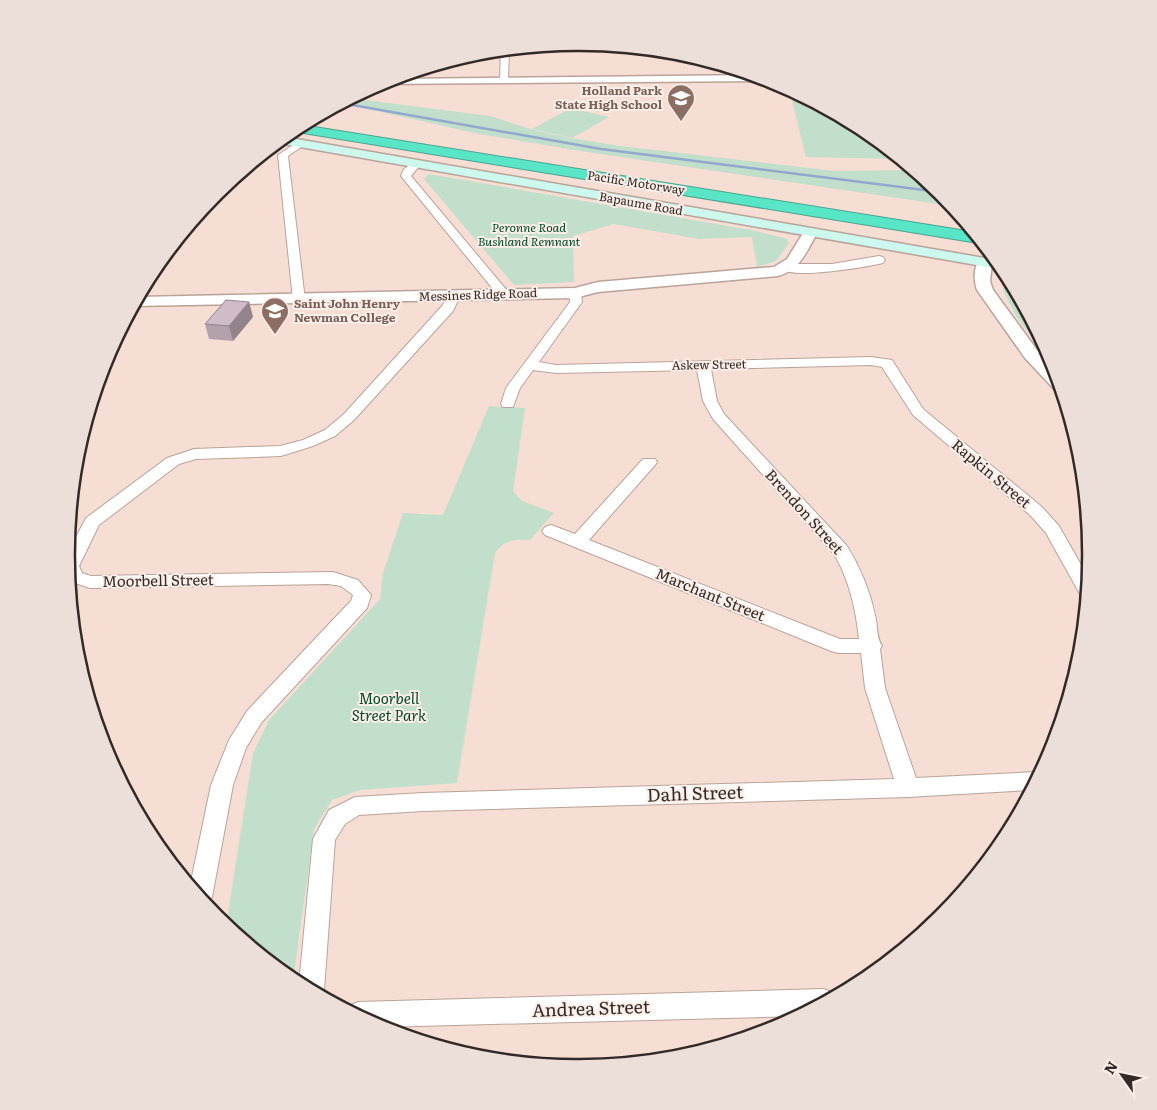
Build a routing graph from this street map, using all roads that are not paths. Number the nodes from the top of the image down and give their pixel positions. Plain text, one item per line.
1 (505, 57) edge
2 (740, 78) edge
3 (414, 79) edge
4 (504, 80) junction
5 (324, 121) edge
6 (298, 136) edge
7 (297, 137) edge
8 (416, 164) junction
9 (955, 220) edge
10 (810, 233) junction
11 (968, 237) edge
12 (879, 260) dead end
13 (984, 264) junction
14 (990, 265) edge
15 (786, 268) junction
16 (575, 293) junction
17 (454, 296) junction
18 (505, 296) junction
19 (299, 300) junction
20 (139, 309) edge
21 (887, 363) joint
22 (530, 365) junction
23 (702, 366) junction
24 (1048, 372) edge
25 (508, 404) dead end
26 (649, 462) dead end
27 (551, 531) dead end
28 (578, 541) junction
29 (75, 556) edge
30 (1081, 577) edge
31 (76, 578) edge
32 (872, 646) junction
33 (1028, 781) edge
34 (908, 788) junction
35 (202, 889) edge
36 (312, 982) edge
37 (809, 1002) edge
38 (376, 1015) edge

1 - 4 street
2 - 4 street
3 - 4 street
5 - 9 highway, Pacific Motorway
6 - 8 main road, Bapaume Road
6 - 11 highway, Pacific Motorway
7 - 19 street
8 - 10 main road, Bapaume Road
8 - 18 street
10 - 13 main road, Bapaume Road
10 - 15 street
12 - 15 street, Messines Ridge Road
13 - 14 main road, Bapaume Road
13 - 24 street
15 - 16 street, Messines Ridge Road
16 - 18 street, Messines Ridge Road
16 - 22 street
17 - 18 street, Messines Ridge Road
17 - 19 street, Messines Ridge Road
17 - 29 street, Moorbell Street
19 - 20 street, Messines Ridge Road
21 - 23 street, Askew Street
21 - 30 street, Rapkin Street
22 - 23 street, Askew Street
22 - 25 street
23 - 32 street, Brendon Street
26 - 28 street
27 - 28 street, Marchant Street
28 - 32 street, Marchant Street
31 - 35 street, Moorbell Street
32 - 34 street, Brendon Street
33 - 34 street, Dahl Street
34 - 36 street, Dahl Street
37 - 38 street, Andrea Street

